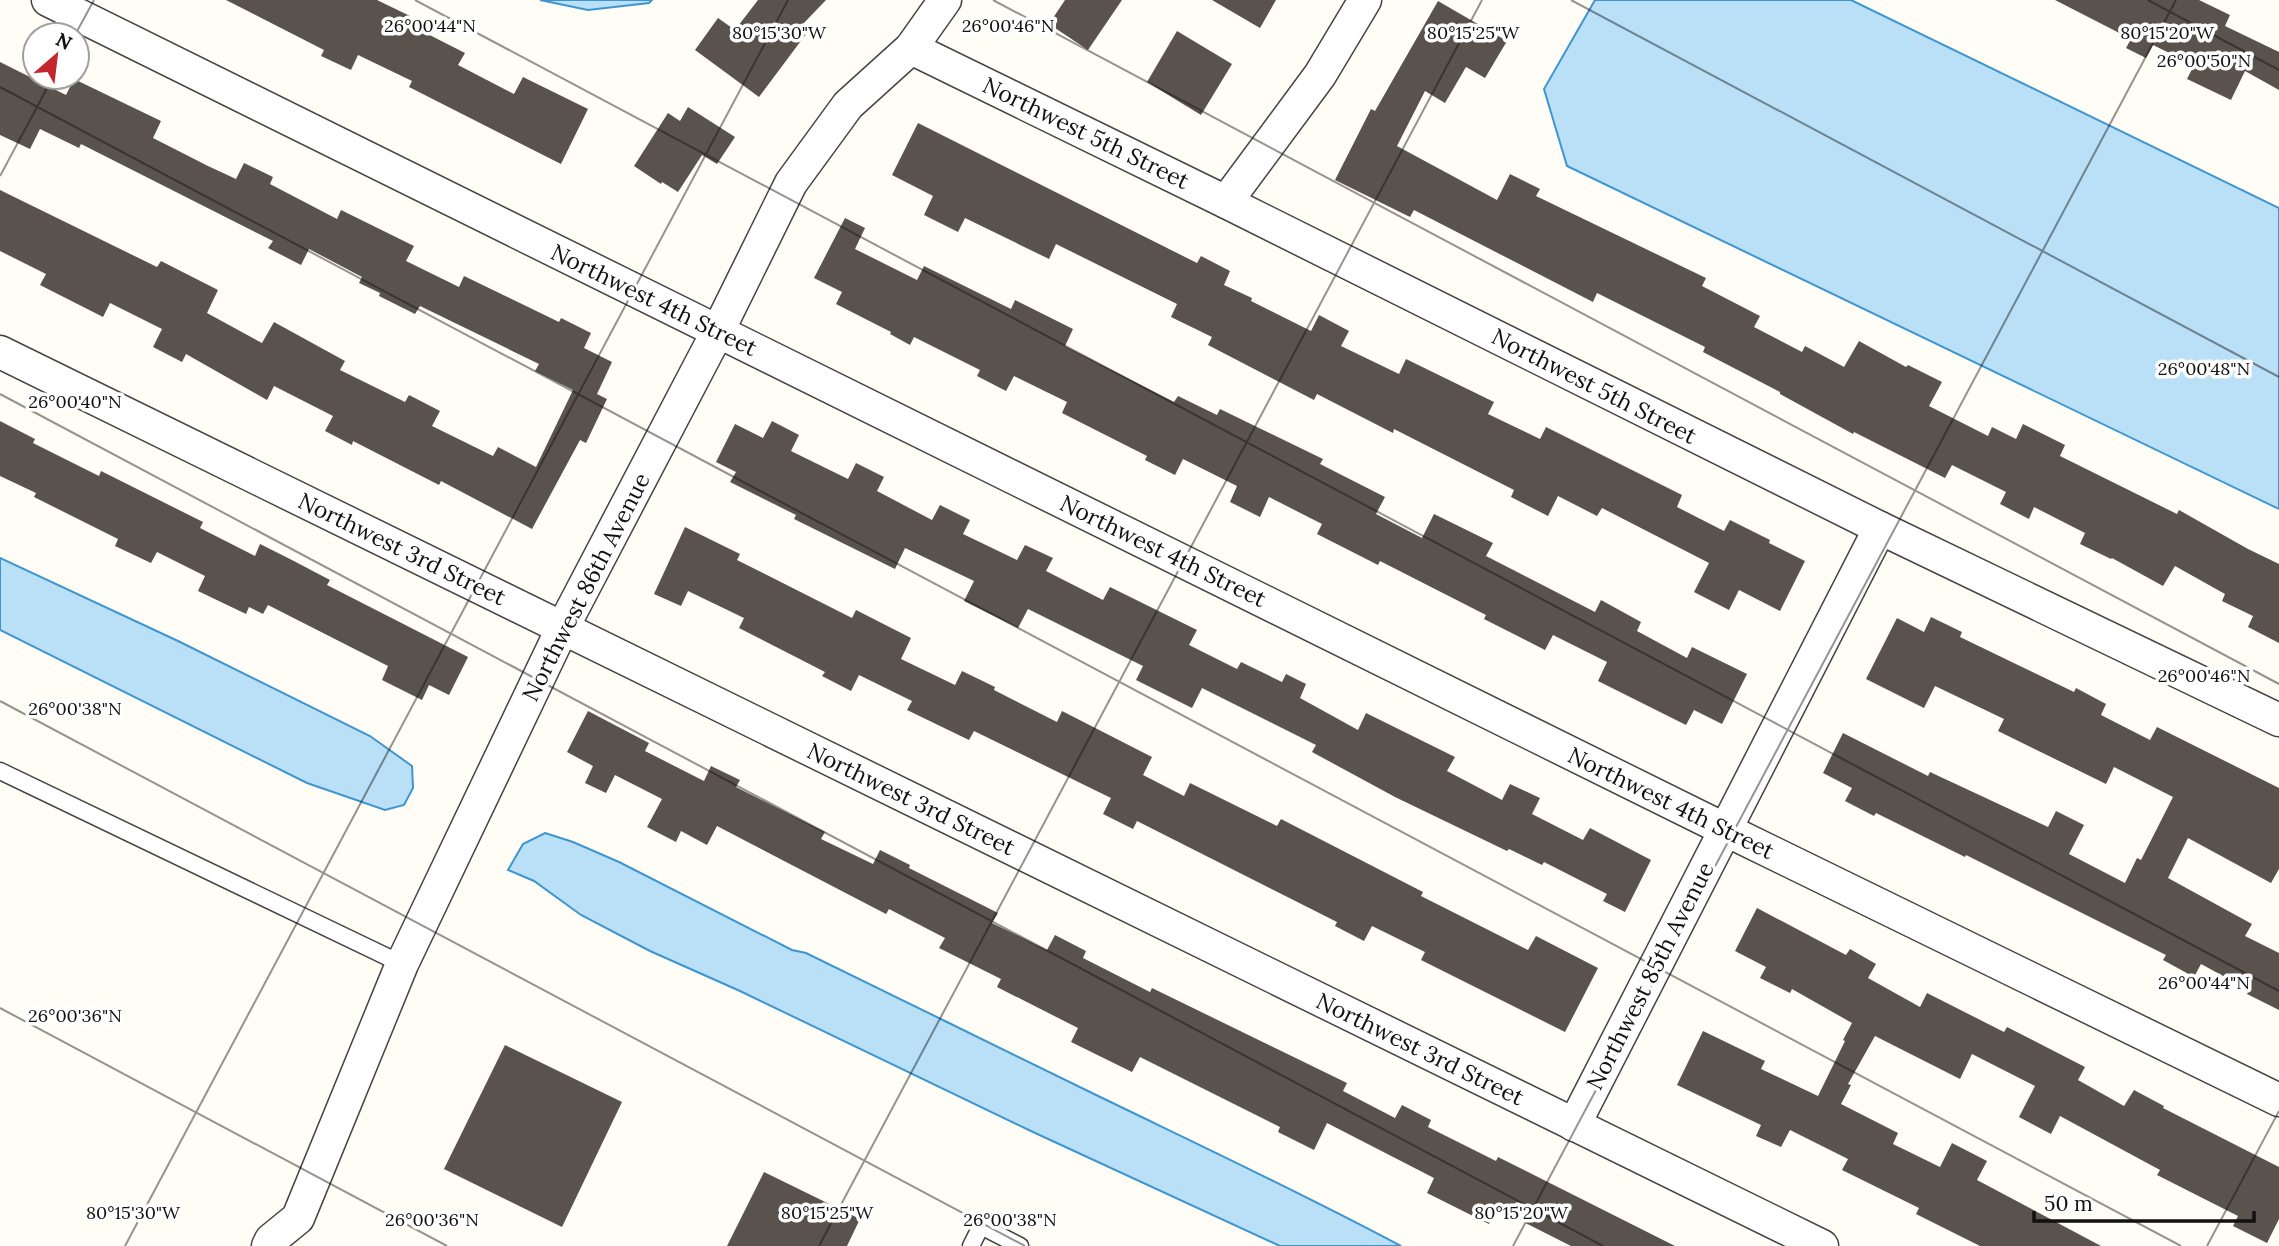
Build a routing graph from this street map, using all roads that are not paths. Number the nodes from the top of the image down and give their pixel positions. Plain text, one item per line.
1 (48, 0) edge
2 (945, 0) edge
3 (1365, 0) edge
4 (911, 48) junction
5 (1226, 202) junction
6 (718, 331) junction
7 (0, 352) edge
8 (1880, 528) junction
9 (563, 627) junction
10 (2279, 720) edge
11 (0, 771) edge
12 (1726, 830) junction
13 (402, 964) junction
14 (2279, 1100) edge
15 (1574, 1125) junction
16 (300, 1232) edge
17 (268, 1246) edge
18 (971, 1246) edge
19 (1020, 1246) edge
20 (1822, 1246) edge

1 - 6 street, Northwest 4th Street
2 - 4 street, Northwest 86th Avenue
3 - 5 street
4 - 5 street, Northwest 5th Street
4 - 6 street, Northwest 86th Avenue
5 - 8 street, Northwest 5th Street
6 - 9 street, Northwest 86th Avenue
6 - 12 street, Northwest 4th Street
7 - 9 street, Northwest 3rd Street
8 - 10 street, Northwest 5th Street
8 - 12 street, Northwest 85th Avenue
9 - 13 street, Northwest 86th Avenue
9 - 15 street, Northwest 3rd Street
11 - 13 lane
12 - 14 street, Northwest 4th Street
12 - 15 street, Northwest 85th Avenue
13 - 16 street, Northwest 86th Avenue
15 - 20 street, Northwest 3rd Street
16 - 17 street, Northwest 86th Avenue
18 - 19 lane

